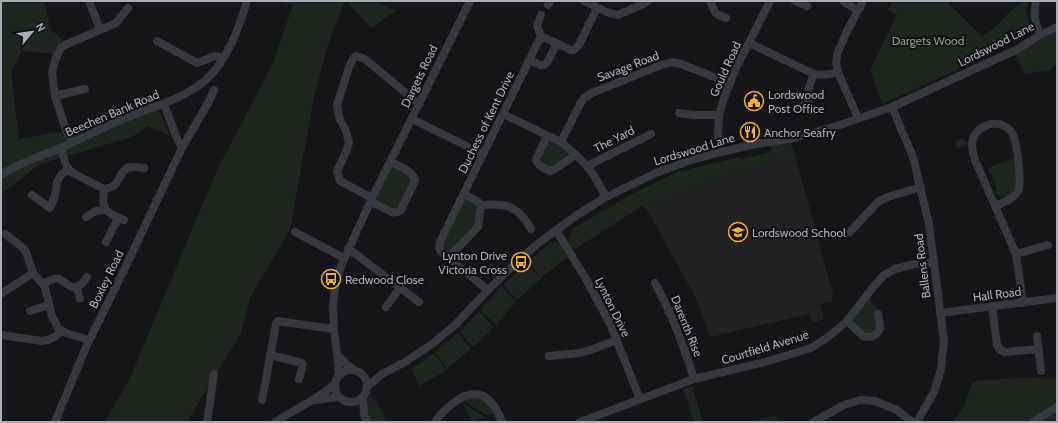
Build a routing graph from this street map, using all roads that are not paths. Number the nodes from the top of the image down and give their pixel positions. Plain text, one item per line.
1 (89, 1) edge
2 (247, 1) edge
3 (470, 1) edge
4 (584, 1) edge
5 (648, 1) edge
6 (710, 1) edge
7 (770, 1) edge
8 (795, 1) edge
9 (843, 1) edge
10 (863, 1) edge
11 (1036, 1) edge
12 (807, 6) dead end
13 (128, 8) dead end
14 (597, 8) junction
15 (858, 10) junction
16 (541, 15) dead end
17 (726, 18) dead end
18 (1057, 27) edge
19 (100, 29) junction
20 (1040, 35) junction
21 (541, 36) junction
22 (157, 42) dead end
23 (557, 43) junction
24 (749, 43) junction
25 (222, 58) junction
26 (529, 60) junction
27 (838, 72) junction
28 (814, 74) junction
29 (730, 83) junction
30 (85, 89) dead end
31 (214, 90) dead end
32 (55, 96) junction
33 (164, 104) junction
34 (419, 104) junction
35 (892, 107) junction
36 (795, 108) dead end
37 (679, 113) dead end
38 (503, 114) junction
39 (719, 116) junction
40 (858, 118) junction
41 (412, 119) junction
42 (651, 134) dead end
43 (547, 136) junction
44 (561, 142) junction
45 (72, 143) junction
46 (61, 148) junction
47 (182, 148) junction
48 (721, 152) junction
49 (483, 154) junction
50 (576, 155) junction
51 (391, 162) junction
52 (587, 166) junction
53 (144, 168) dead end
54 (68, 169) junction
55 (1, 175) edge
56 (921, 187) junction
57 (104, 189) junction
58 (464, 194) junction
59 (32, 195) dead end
60 (606, 197) junction
61 (372, 200) junction
62 (481, 205) junction
63 (996, 206) junction
64 (106, 210) junction
65 (86, 217) dead end
66 (530, 229) dead end
67 (556, 230) junction
68 (295, 232) dead end
69 (850, 232) dead end
70 (4, 234) dead end
71 (106, 242) dead end
72 (1048, 245) dead end
73 (349, 249) junction
74 (1016, 254) junction
75 (344, 258) junction
76 (448, 258) junction
77 (934, 263) junction
78 (33, 273) junction
79 (87, 277) dead end
80 (655, 283) dead end
81 (43, 284) junction
82 (77, 288) junction
83 (400, 288) junction
84 (488, 290) junction
85 (1, 294) edge
86 (1057, 298) edge
87 (80, 299) dead end
88 (419, 302) dead end
89 (1023, 303) junction
90 (49, 305) junction
91 (992, 306) junction
92 (386, 307) dead end
93 (30, 311) dead end
94 (940, 313) junction
95 (878, 314) dead end
96 (847, 321) junction
97 (334, 329) junction
98 (62, 331) junction
99 (1, 335) edge
100 (1037, 336) dead end
101 (90, 340) junction
102 (617, 340) junction
103 (1039, 349) junction
104 (337, 354) junction
105 (270, 355) junction
106 (549, 356) dead end
107 (353, 369) junction
108 (1041, 371) dead end
109 (362, 373) junction
110 (214, 374) dead end
111 (382, 374) junction
112 (339, 375) junction
113 (299, 379) dead end
114 (694, 380) junction
115 (335, 384) junction
116 (368, 386) junction
117 (339, 397) junction
118 (363, 397) junction
119 (640, 399) junction
120 (262, 400) dead end
121 (313, 400) junction
122 (352, 402) junction
123 (1057, 407) edge
124 (366, 418) edge
125 (55, 422) edge
126 (207, 422) edge
127 (275, 422) edge
128 (435, 422) edge
129 (502, 422) edge
130 (580, 422) edge
131 (813, 422) edge
132 (912, 422) edge
133 (917, 422) edge
134 (1033, 422) edge

1 - 19 street
2 - 25 street
3 - 34 street, Dargets Road
4 - 14 street
5 - 14 street
6 - 17 street
7 - 24 street, Gould Road
8 - 12 street
9 - 15 street
10 - 15 street
11 - 20 street
13 - 19 street
14 - 23 street
15 - 27 street
16 - 21 street
18 - 20 street, Lordswood Lane
19 - 32 street
20 - 35 street, Lordswood Lane
21 - 23 street
21 - 26 street, Duchess of Kent Drive
22 - 25 street
23 - 26 street
24 - 28 street
24 - 29 street, Gould Road
25 - 33 street, Beechen Bank Road
26 - 38 street, Duchess of Kent Drive
27 - 28 street
27 - 40 street
28 - 36 street
29 - 39 street, Gould Road
29 - 44 street, Savage Road
30 - 32 street
31 - 47 street, Boxley Road
32 - 45 street
33 - 45 street, Beechen Bank Road
33 - 47 street
34 - 41 street, Dargets Road
34 - 61 street
35 - 40 street, Lordswood Lane
35 - 56 street, Ballens Road
37 - 39 street
38 - 43 street
38 - 49 street, Duchess of Kent Drive
39 - 48 street, Gould Road
40 - 48 street, Lordswood Lane
41 - 49 street
41 - 51 street, Dargets Road
42 - 52 street, The Yard
43 - 44 street
43 - 50 street
44 - 50 street
45 - 46 street, Beechen Bank Road
46 - 54 street
46 - 55 street, Beechen Bank Road
47 - 101 street, Boxley Road
48 - 60 street, Lordswood Lane
49 - 58 street, Duchess of Kent Drive
50 - 52 street
51 - 61 street, Dargets Road
51 - 61 street
52 - 60 street
53 - 57 street
54 - 57 street
54 - 59 street
56 - 69 street
56 - 77 street, Ballens Road
57 - 64 street
58 - 62 street
58 - 76 street, Duchess of Kent Drive
60 - 67 street, Lordswood Lane
61 - 73 street, Dargets Road
62 - 66 street
62 - 76 street
63 - 63 street
63 - 74 street
64 - 65 street
64 - 71 street
67 - 84 street, Lordswood Lane
67 - 102 street, Lynton Drive
68 - 75 street
70 - 78 street
72 - 74 street
73 - 75 street, Dargets Road
73 - 83 street
74 - 89 street
75 - 97 street, Dargets Road
76 - 84 street, Duchess of Kent Drive
77 - 94 street, Ballens Road
77 - 96 street, Courtfield Avenue
78 - 81 street
78 - 85 street
79 - 82 street
80 - 114 street, Darenth Rise
81 - 82 street
81 - 90 street
82 - 87 street
83 - 88 street
83 - 92 street
84 - 111 street, Lordswood Lane
86 - 89 street, Hall Road
89 - 91 street, Hall Road
90 - 93 street
90 - 98 street
91 - 94 street, Hall Road
91 - 103 street
94 - 133 street, Ballens Road
95 - 96 street
96 - 114 street, Courtfield Avenue
97 - 104 street, Dargets Road
97 - 105 street
98 - 99 street
98 - 101 street
100 - 103 street
101 - 125 street, Boxley Road
102 - 106 street
102 - 119 street, Lynton Drive
103 - 108 street
104 - 107 street
104 - 112 street, Dargets Road
105 - 113 street
105 - 120 street
107 - 109 street
107 - 112 street
109 - 111 street
109 - 116 street
110 - 126 street
111 - 116 street, Lordswood Lane
112 - 115 street
114 - 119 street, Courtfield Avenue
115 - 117 street
115 - 121 street
116 - 118 street, Lordswood Lane
117 - 121 street
117 - 122 street
118 - 122 street
118 - 124 street
119 - 130 street, Courtfield Avenue
121 - 127 street
122 - 124 street
123 - 134 street
128 - 129 street
131 - 132 street

